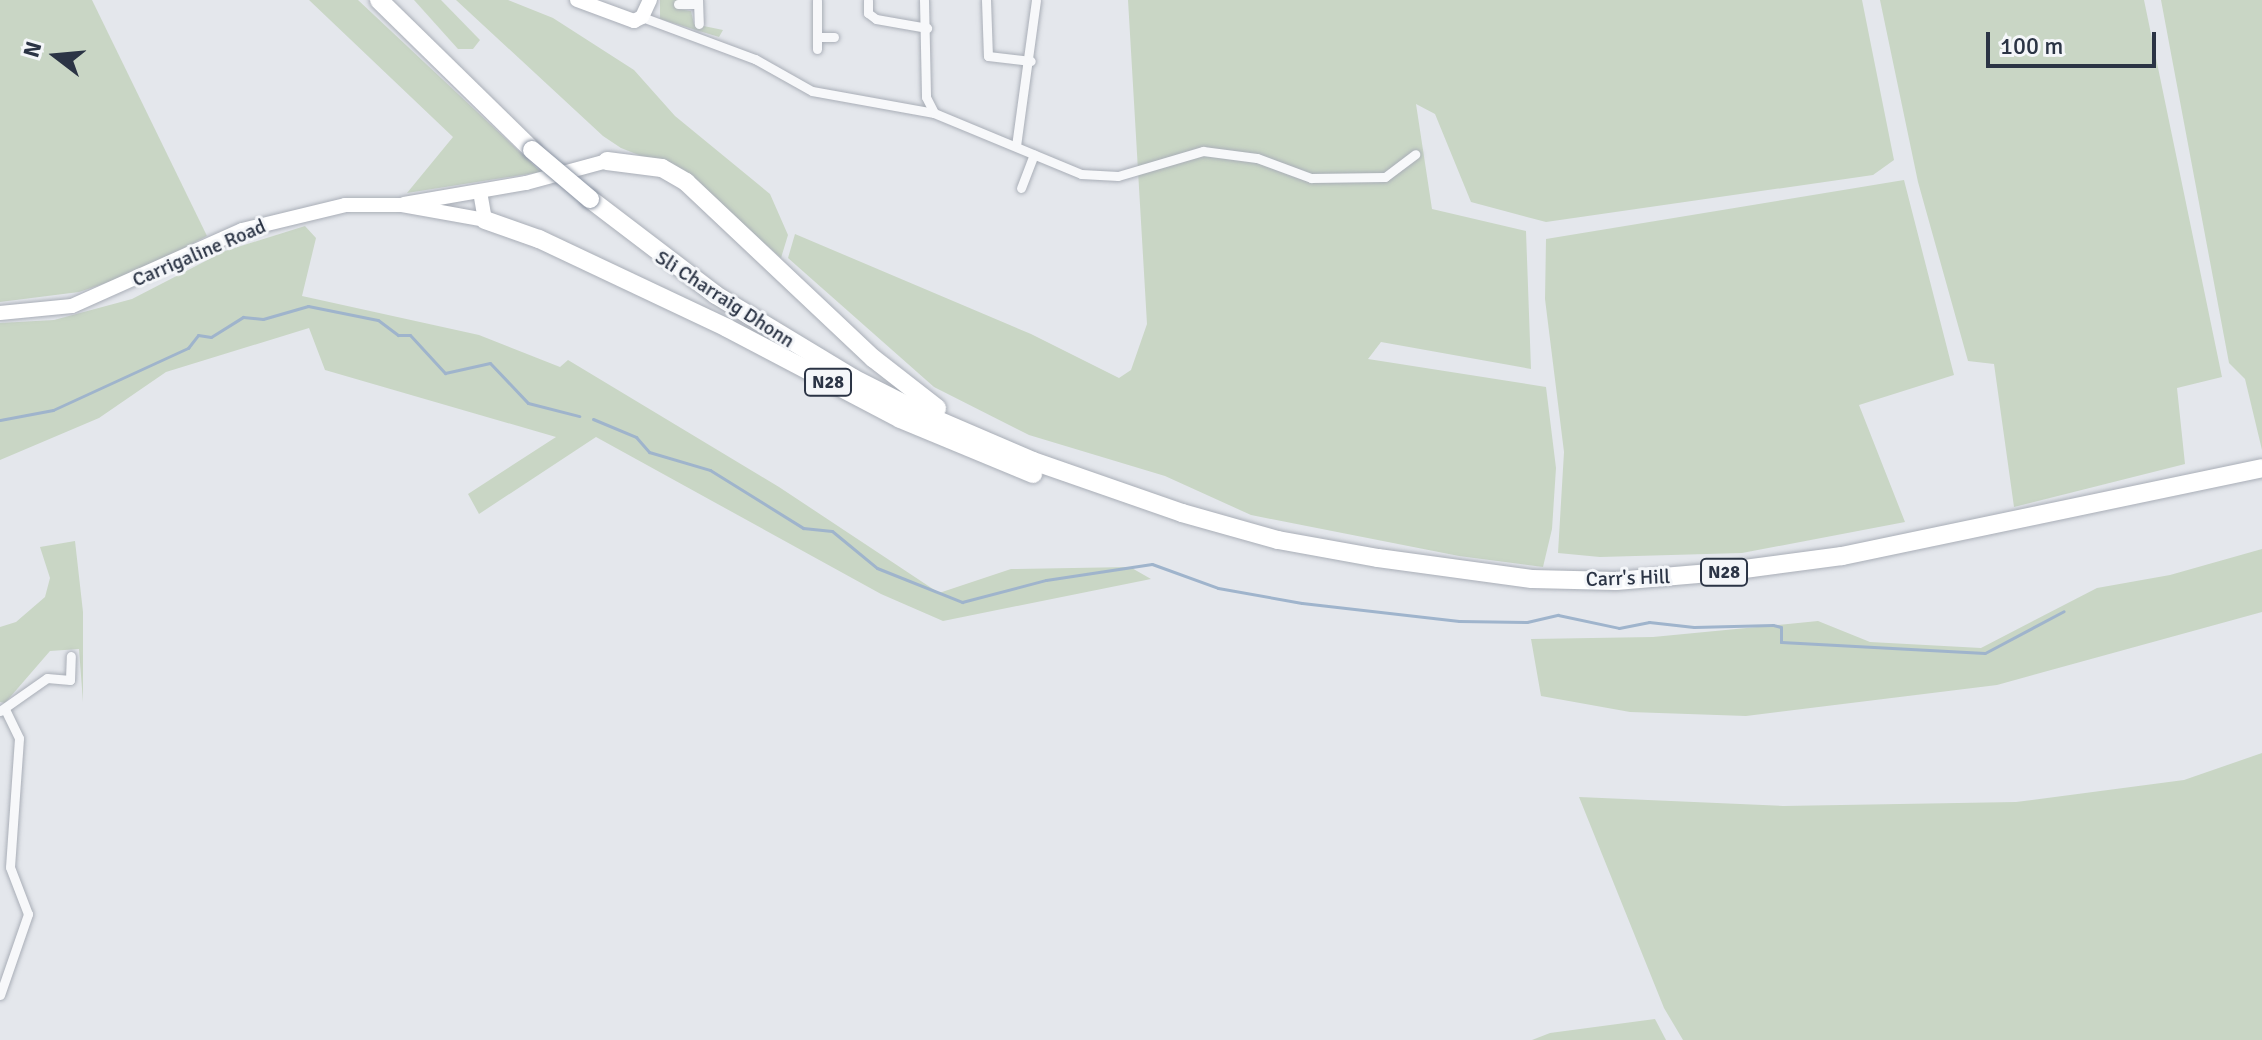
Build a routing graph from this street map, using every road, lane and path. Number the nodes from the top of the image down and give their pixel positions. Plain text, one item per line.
1 (379, 0) edge
2 (577, 0) edge
3 (650, 0) edge
4 (817, 0) edge
5 (868, 0) edge
6 (924, 0) edge
7 (986, 0) edge
8 (1036, 0) edge
9 (698, 2) edge
10 (678, 4) dead end
11 (642, 17) junction
12 (699, 24) dead end
13 (927, 28) junction
14 (817, 37) junction
15 (834, 37) dead end
16 (817, 49) dead end
17 (1031, 61) junction
18 (934, 113) junction
19 (1016, 146) junction
20 (1034, 154) junction
21 (1415, 154) dead end
22 (607, 161) joint
23 (1021, 188) dead end
24 (480, 193) junction
25 (402, 205) junction
26 (485, 220) junction
27 (0, 313) edge
28 (2262, 468) edge
29 (1182, 513) junction
30 (71, 656) dead end
31 (3, 711) edge
32 (5, 867) edge
33 (0, 995) edge

1 - 29 highway, Sli Charraig Dhonn / N28, bridge
2 - 11 main road
3 - 11 main road
4 - 14 street
5 - 13 street
6 - 13 street
7 - 17 street
8 - 17 street
9 - 10 street
9 - 12 street
11 - 18 street
13 - 18 street
14 - 15 street
14 - 16 street
17 - 19 street
18 - 19 street
19 - 20 street
20 - 21 street
20 - 23 street
22 - 24 main road, Carrigaline Road
22 - 29 highway, N28
24 - 25 main road, Carrigaline Road
24 - 26 main road
25 - 26 main road, Carrigaline Road
25 - 27 main road, Carrigaline Road
26 - 29 highway, N28
28 - 29 highway, Carr's Hill / N28
30 - 31 street
31 - 32 street
32 - 33 street

